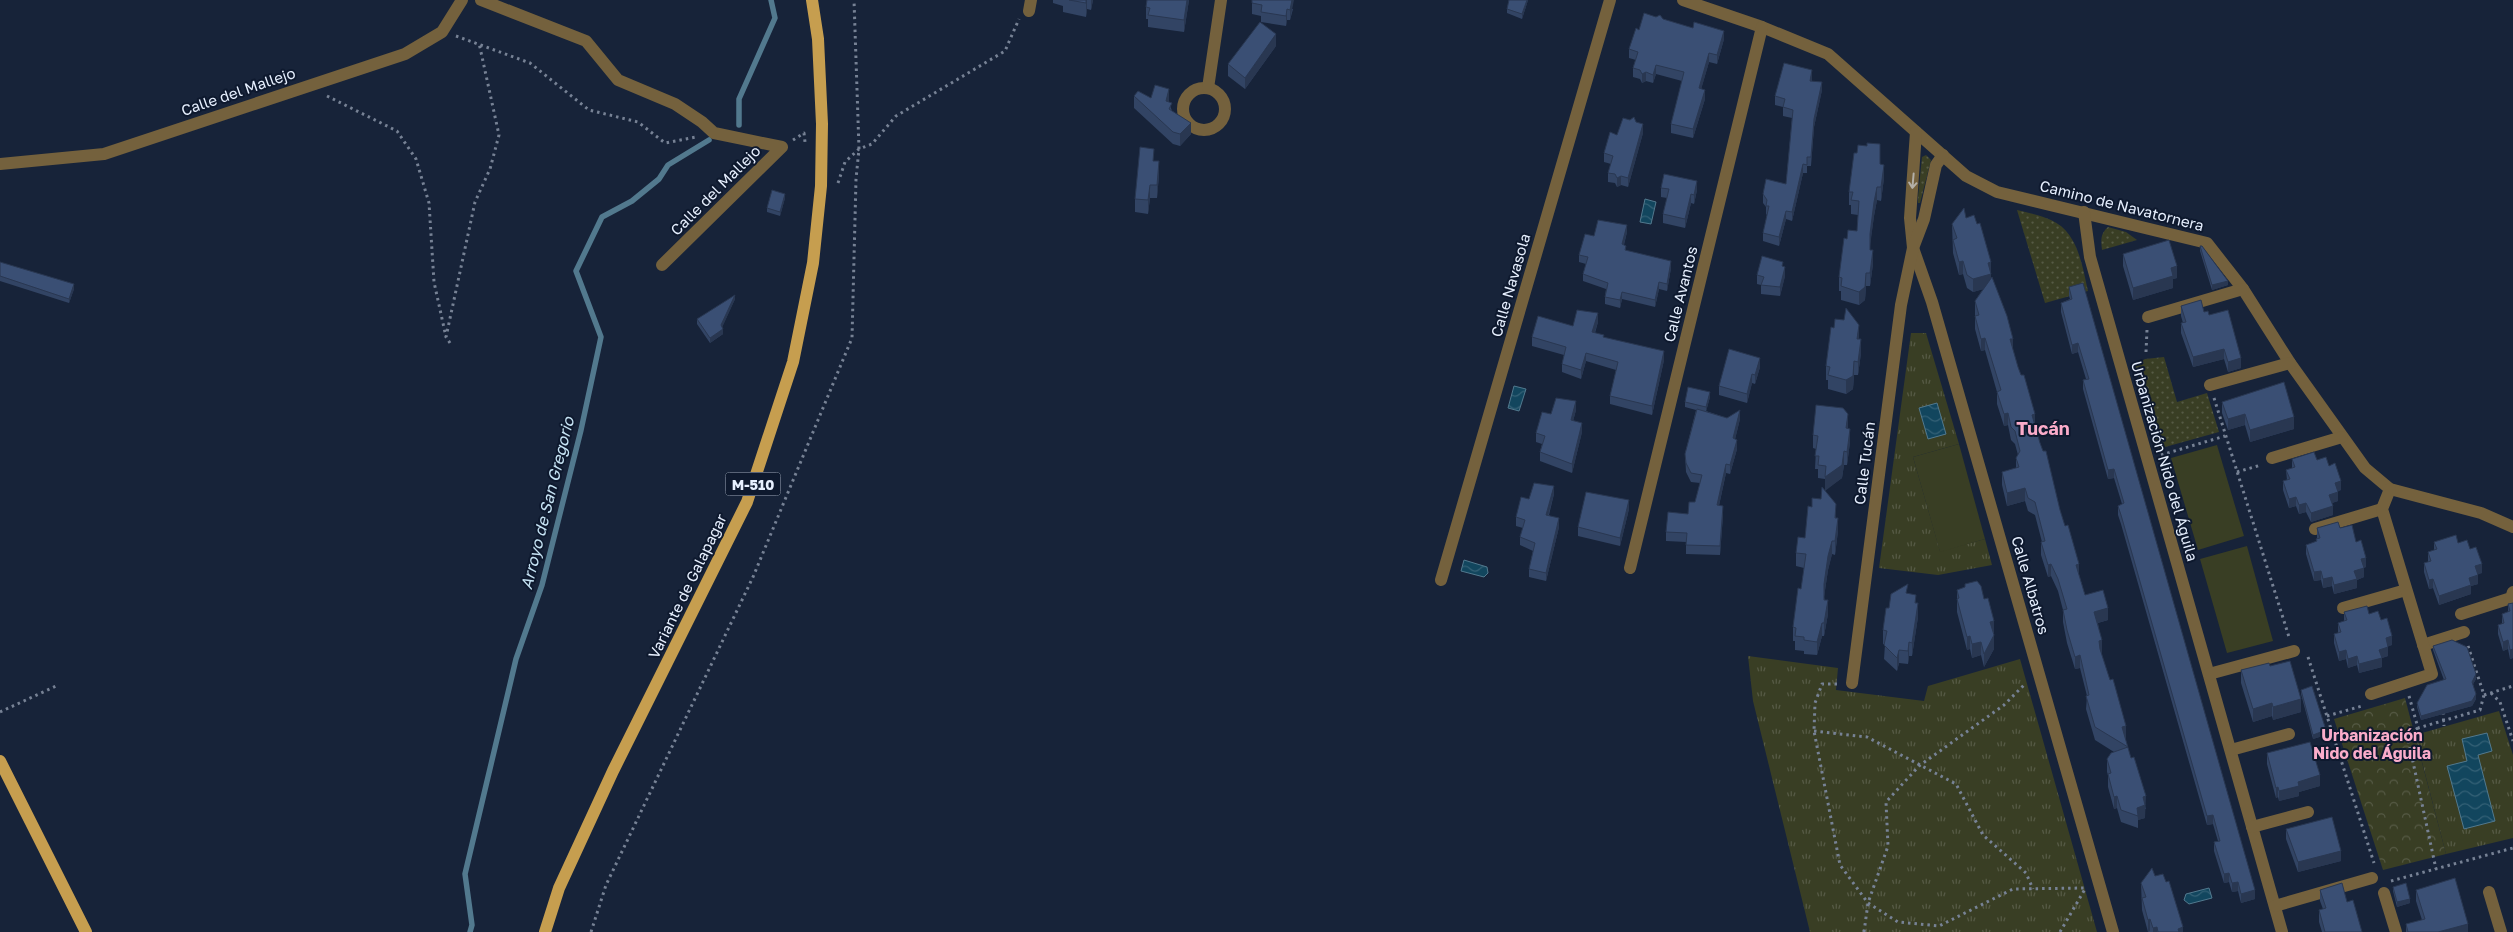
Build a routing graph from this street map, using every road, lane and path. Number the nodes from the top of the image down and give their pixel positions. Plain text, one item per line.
1 (462, 0) edge
2 (480, 0) edge
3 (812, 0) edge
4 (1221, 0) edge
5 (1610, 0) edge
6 (1683, 0) edge
7 (1030, 5) edge
8 (1762, 27) junction
9 (442, 32) junction
10 (479, 42) junction
11 (306, 85) junction
12 (1208, 88) dead end
13 (1916, 132) junction
14 (714, 133) junction
15 (782, 147) junction
16 (806, 147) dead end
17 (1943, 155) junction
18 (0, 164) edge
19 (837, 188) dead end
20 (2084, 212) junction
21 (1913, 248) junction
22 (662, 265) dead end
23 (2243, 289) junction
24 (2148, 317) joint
25 (446, 337) junction
26 (450, 343) dead end
27 (2146, 352) dead end
28 (2290, 363) junction
29 (2210, 385) joint
30 (2225, 436) junction
31 (2342, 437) junction
32 (2272, 458) joint
33 (2148, 459) junction
34 (2237, 472) junction
35 (2390, 489) junction
36 (2382, 510) junction
37 (2513, 527) edge
38 (2316, 529) edge
39 (1630, 568) dead end
40 (1441, 580) dead end
41 (2406, 590) junction
42 (2513, 592) edge
43 (2343, 608) dead end
44 (2461, 614) dead end
45 (2464, 632) joint
46 (2423, 645) junction
47 (2294, 651) junction
48 (2038, 670) junction
49 (2209, 674) junction
50 (1852, 683) joint
51 (2405, 683) junction
52 (56, 686) dead end
53 (2513, 686) edge
54 (2491, 693) junction
55 (2371, 694) joint
56 (2484, 695) junction
57 (0, 712) edge
58 (2443, 712) edge
59 (2327, 716) junction
60 (2443, 720) junction
61 (2444, 726) dead end
62 (2418, 728) junction
63 (1814, 731) junction
64 (2289, 734) dead end
65 (2513, 741) edge
66 (2231, 750) junction
67 (0, 761) edge
68 (1919, 766) junction
69 (2308, 812) dead end
70 (2252, 827) junction
71 (2513, 848) edge
72 (2436, 869) junction
73 (2373, 872) joint
74 (2100, 884) junction
75 (2086, 888) junction
76 (2033, 889) junction
77 (2489, 892) dead end
78 (2384, 893) joint
79 (1868, 903) junction
80 (2275, 906) junction
81 (86, 932) edge
82 (545, 932) edge
83 (1864, 932) edge
84 (2060, 932) edge
85 (2113, 932) edge
86 (2282, 932) edge
87 (2396, 932) edge
88 (2501, 932) edge

1 - 9 street, Calle del Mallejo
2 - 14 street, Calle del Mallejo
3 - 82 main road, Variante de Galapagar / M-510
4 - 12 street
5 - 40 street, Calle Navasola
6 - 8 street, Camino de Navatornera
7 - 19 path
8 - 13 street, Camino de Navatornera
8 - 39 street, Calle Avantos
9 - 10 path
9 - 11 street, Calle del Mallejo
10 - 14 path
10 - 25 path
11 - 18 street, Calle del Mallejo
11 - 25 path
13 - 17 street, Camino de Navatornera
13 -> 21 street, Calle Tucán
14 - 15 street, Calle del Mallejo
15 - 16 path
15 - 22 street, Calle del Mallejo
17 - 20 street, Camino de Navatornera
17 - 21 street, Calle Tucán
20 - 23 street, Camino de Navatornera
20 - 33 street, Urbanización Nido del Águila
21 - 48 street, Calle Albatros
21 - 50 street, Calle Tucán
23 - 24 street
23 - 28 street, Camino de Navatornera
24 - 27 path
25 - 26 path
28 - 29 street
28 - 31 street, Camino de Navatornera
29 - 30 path
30 - 33 path
30 - 34 path
31 - 32 street
31 - 35 street, Camino de Navatornera
32 - 34 path
33 - 49 street, Urbanización Nido del Águila
34 - 47 path
35 - 36 street
35 - 37 street, Camino de Navatornera
36 - 38 street
36 - 41 street
41 - 43 street
41 - 46 street
42 - 44 street
45 - 46 street
45 - 56 path
46 - 51 street
47 - 49 street
47 - 59 path
48 - 68 path
48 - 74 street, Calle Albatros
49 - 66 street, Urbanización Nido del Águila
50 - 63 path
51 - 55 street
51 - 62 path
52 - 57 path
53 - 54 path
54 - 56 path
54 - 65 path
55 - 59 path
56 - 60 path
58 - 60 path
59 - 73 path
60 - 61 path
60 - 62 path
62 - 72 path
63 - 68 path
63 - 79 path
64 - 66 street
66 - 70 street, Urbanización Nido del Águila
67 - 81 main road
68 - 76 path
68 - 79 path
69 - 70 street
70 - 80 street, Urbanización Nido del Águila
71 - 72 path
72 - 78 path
73 - 80 street
74 - 75 path
74 - 85 street, Calle Albatros
75 - 76 path
75 - 84 path
76 - 79 path
77 - 88 street
78 - 87 street
79 - 83 path
80 - 86 street, Urbanización Nido del Águila

